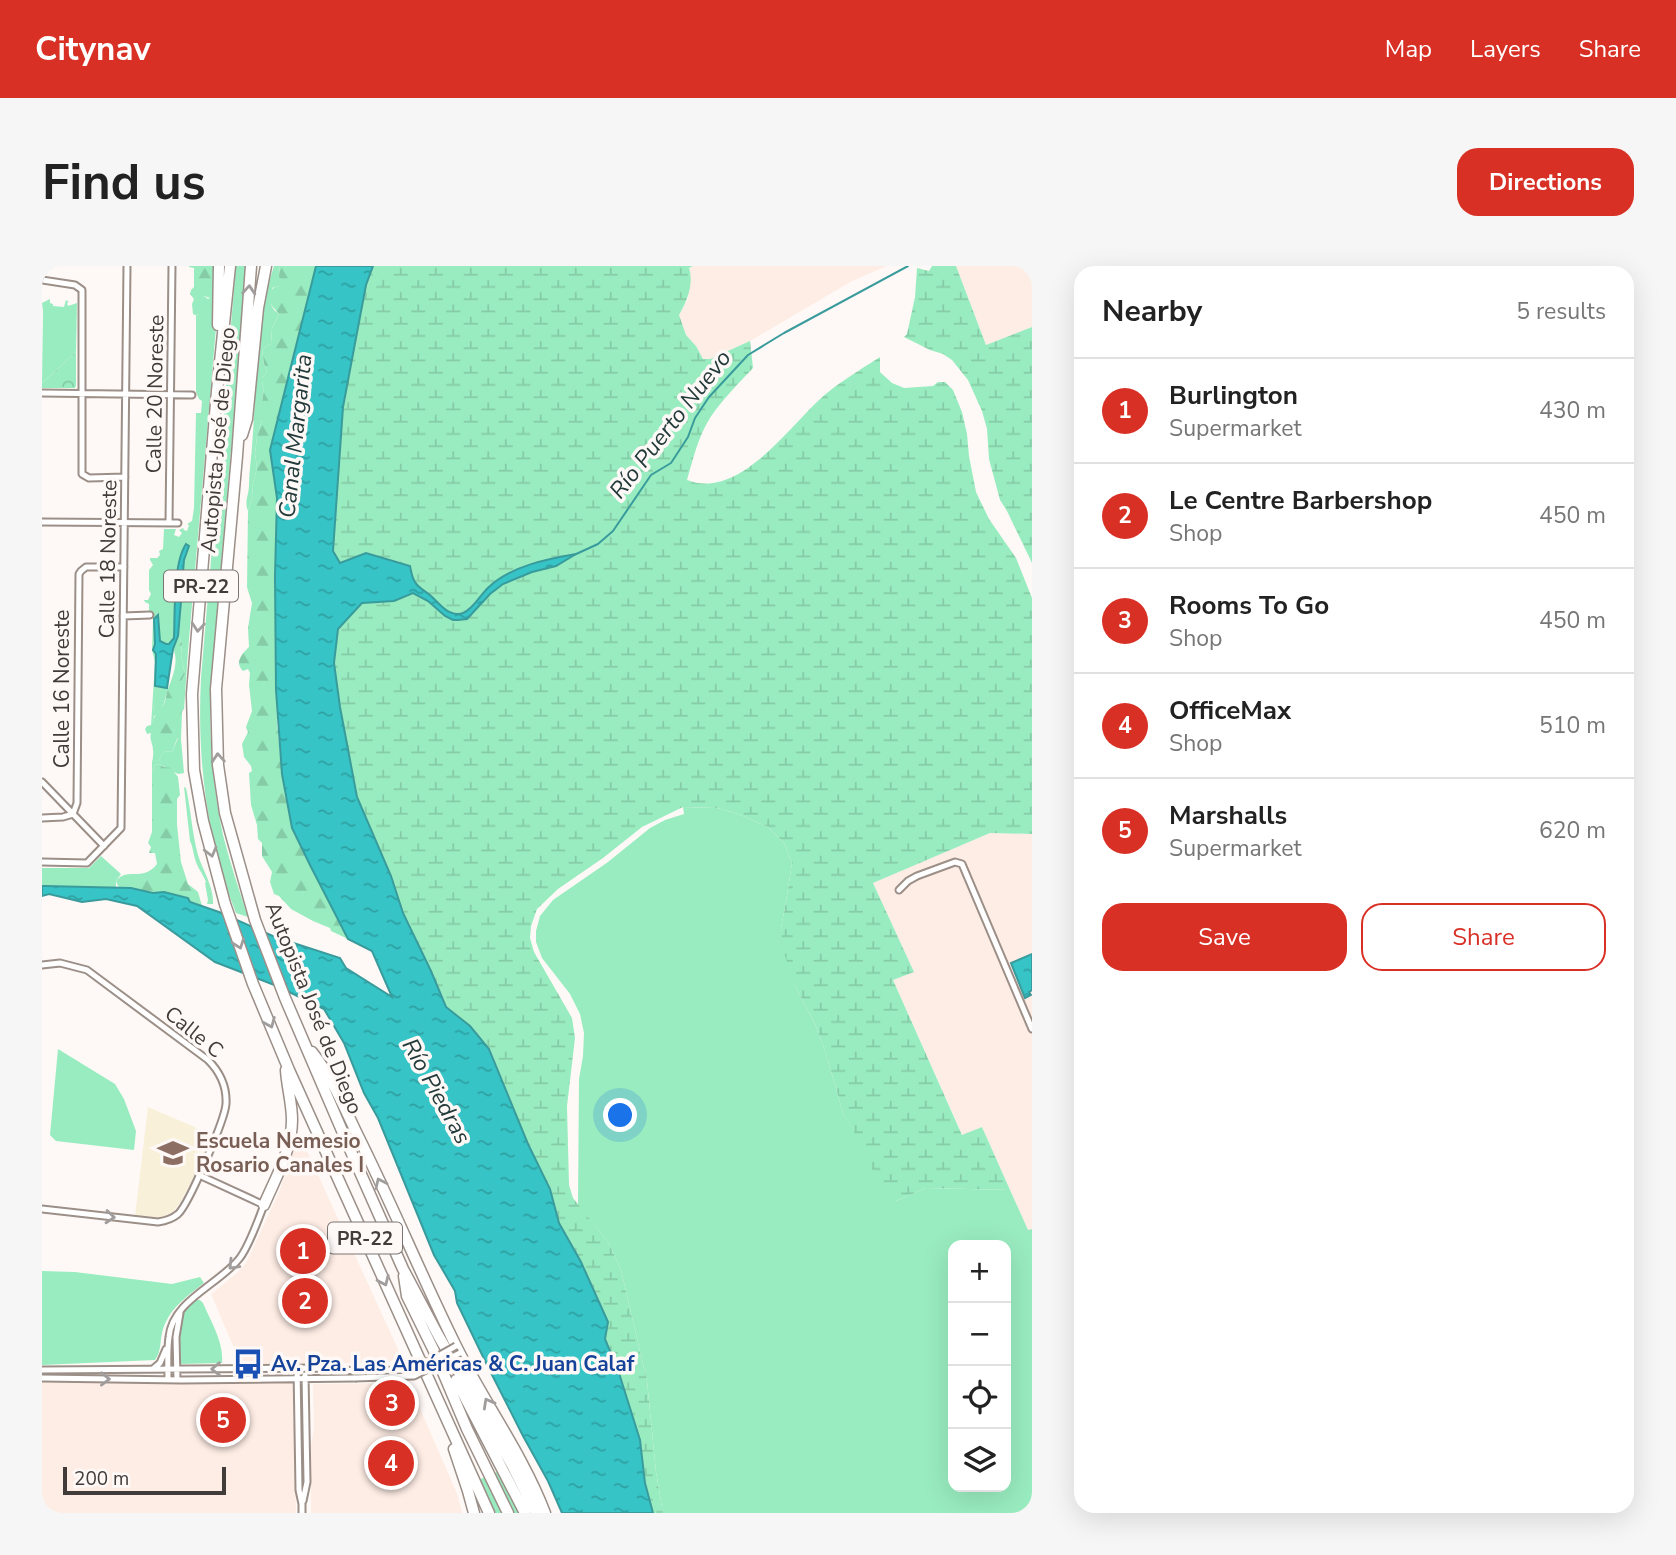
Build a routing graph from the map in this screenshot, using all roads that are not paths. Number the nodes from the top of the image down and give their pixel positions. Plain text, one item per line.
1 (127, 266) edge
2 (172, 266) edge
3 (219, 266) edge
4 (230, 266) edge
5 (251, 266) edge
6 (268, 266) edge
7 (42, 280) edge
8 (217, 391) junction
9 (42, 393) edge
10 (81, 394) junction
11 (126, 394) junction
12 (170, 395) junction
13 (192, 395) dead end
14 (237, 456) junction
15 (125, 477) junction
16 (42, 522) edge
17 (124, 523) junction
18 (169, 523) junction
19 (178, 523) dead end
20 (124, 568) junction
21 (149, 615) dead end
22 (123, 616) junction
23 (42, 782) edge
24 (73, 814) junction
25 (42, 818) edge
26 (104, 846) junction
27 (42, 862) edge
28 (899, 890) dead end
29 (42, 965) edge
30 (1031, 1026) edge
31 (302, 1041) junction
32 (286, 1062) junction
33 (199, 1175) junction
34 (264, 1205) junction
35 (42, 1209) edge
36 (403, 1269) junction
37 (182, 1307) junction
38 (438, 1335) junction
39 (169, 1339) junction
40 (458, 1349) junction
41 (297, 1368) junction
42 (305, 1368) junction
43 (153, 1369) junction
44 (168, 1369) junction
45 (177, 1369) junction
46 (42, 1370) edge
47 (355, 1374) junction
48 (42, 1378) edge
49 (297, 1378) junction
50 (305, 1378) junction
51 (168, 1380) junction
52 (177, 1380) junction
53 (443, 1415) junction
54 (302, 1504) junction
55 (302, 1513) edge
56 (474, 1513) edge
57 (489, 1513) edge
58 (508, 1513) edge
59 (525, 1513) edge
60 (536, 1513) edge
61 (545, 1513) edge

1 - 11 street, Calle 18 Noreste
2 - 12 street, Calle 20 Noreste
3 - 8 highway
4 - 8 highway, Autopista José de Diego / PR-22
14 -> 5 highway, Autopista José de Diego / PR-22
6 - 14 highway
7 - 10 street
8 -> 32 highway, Autopista José de Diego / PR-22
9 - 10 street
10 - 11 street
10 - 15 street
11 - 12 street
11 - 15 street, Calle 18 Noreste
12 - 13 street
12 - 18 street, Calle 20 Noreste
31 -> 14 highway, Autopista José de Diego / PR-22
15 - 17 street, Calle 18 Noreste
16 - 17 street
17 - 18 street
17 - 20 street, Calle 18 Noreste
18 - 19 street
20 - 22 street, Calle 18 Noreste
20 - 24 street, Calle 16 Noreste
21 - 22 street
22 - 26 street, Calle 18 Noreste
23 - 24 street
24 - 25 street
24 - 26 street
26 - 27 street
28 - 30 street
29 - 33 street, Calle C
31 - 36 highway, Autopista José de Diego / PR-22
40 -> 31 highway
32 - 34 highway
32 -> 53 highway, Autopista José de Diego / PR-22
33 - 34 street
35 -> 33 street, Calle C
34 -> 37 street
36 - 38 highway, Autopista José de Diego / PR-22
36 - 58 highway
37 - 39 street
37 - 45 street
38 - 59 highway
38 - 60 highway, Autopista José de Diego / PR-22
39 - 43 street
39 - 44 street
40 - 47 street, bridge
61 -> 40 highway
41 - 42 street
41 -> 45 street
41 - 49 street
42 - 47 street
42 - 50 street
43 - 44 street
43 - 46 street
44 - 45 street
44 - 51 street
45 - 52 street
47 - 50 street
48 -> 51 street
49 - 50 street
49 - 52 street
49 - 54 street
50 - 54 street
51 - 52 street
53 - 56 highway
53 - 57 highway, Autopista José de Diego / PR-22
54 - 55 street

